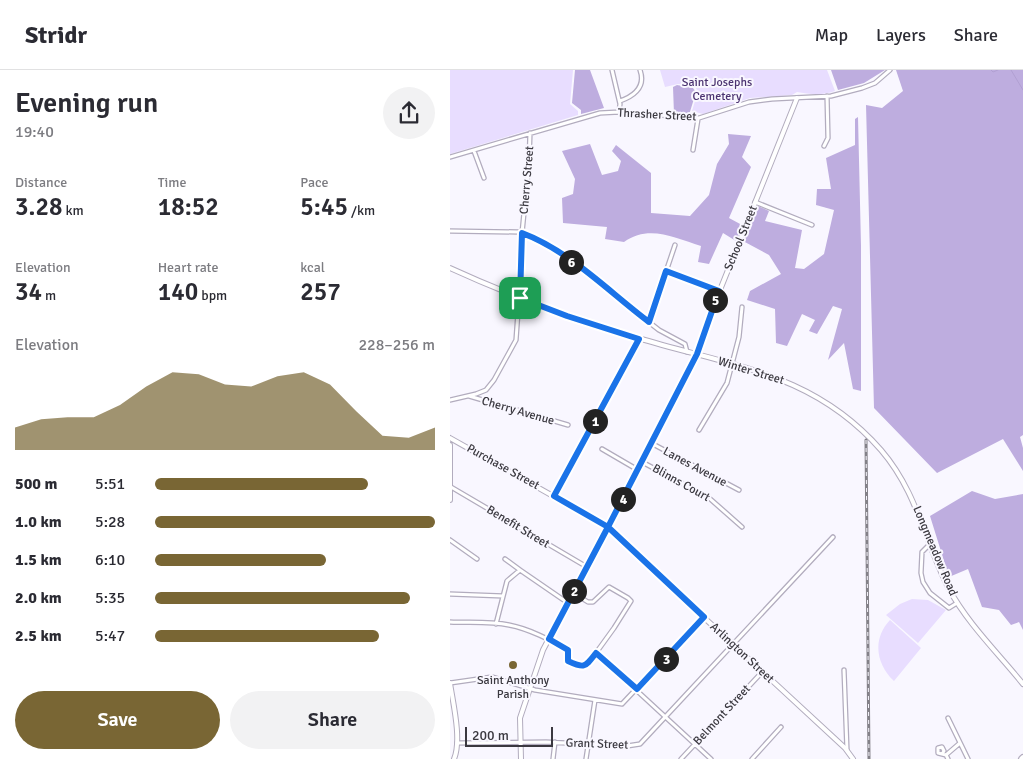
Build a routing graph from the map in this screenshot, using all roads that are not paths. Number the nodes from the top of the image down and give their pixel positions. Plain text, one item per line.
1 (612, 70) edge
2 (640, 70) edge
3 (890, 70) edge
4 (827, 96) junction
5 (797, 98) junction
6 (620, 101) junction
7 (619, 112) junction
8 (698, 118) junction
9 (530, 133) junction
10 (824, 146) dead end
11 (474, 150) junction
12 (694, 150) dead end
13 (450, 157) edge
14 (484, 178) dead end
15 (755, 202) junction
16 (812, 225) dead end
17 (450, 231) edge
18 (522, 233) junction
19 (675, 245) dead end
20 (450, 268) edge
21 (666, 271) junction
22 (719, 291) junction
23 (520, 298) junction
24 (742, 308) dead end
25 (649, 322) junction
26 (639, 339) junction
27 (687, 352) junction
28 (697, 354) junction
29 (732, 364) junction
30 (469, 396) junction
31 (450, 400) edge
32 (568, 426) dead end
33 (699, 430) dead end
34 (450, 438) edge
35 (870, 439) joint
36 (652, 443) junction
37 (450, 445) edge
38 (602, 449) dead end
39 (642, 462) junction
40 (638, 470) junction
41 (451, 487) edge
42 (739, 490) dead end
43 (554, 496) junction
44 (450, 500) edge
45 (608, 527) junction
46 (742, 527) dead end
47 (833, 538) dead end
48 (450, 540) edge
49 (930, 543) junction
50 (477, 559) dead end
51 (505, 559) dead end
52 (587, 567) junction
53 (520, 570) junction
54 (573, 593) junction
55 (450, 594) edge
56 (503, 596) junction
57 (568, 603) junction
58 (957, 603) junction
59 (704, 617) junction
60 (450, 622) edge
61 (496, 624) junction
62 (549, 639) junction
63 (733, 644) junction
64 (596, 653) junction
65 (844, 670) dead end
66 (762, 671) junction
67 (450, 683) edge
68 (1023, 684) edge
69 (530, 689) junction
70 (637, 689) junction
71 (595, 700) junction
72 (666, 717) junction
73 (948, 718) dead end
74 (781, 727) dead end
75 (555, 742) junction
76 (457, 743) junction
77 (521, 743) junction
78 (960, 743) junction
79 (588, 744) junction
80 (695, 744) junction
81 (847, 751) junction
82 (454, 759) edge
83 (521, 759) edge
84 (553, 759) edge
85 (586, 759) edge
86 (681, 759) edge
87 (711, 759) edge
88 (752, 759) edge
89 (853, 759) edge
90 (948, 759) edge
91 (968, 759) edge

1 - 6 street
2 - 6 street
3 - 4 street, Thrasher Street
4 - 5 street, Thrasher Street
4 - 10 street
5 - 8 street, Thrasher Street
5 - 15 street, School Street
6 - 7 street
7 - 8 street, Thrasher Street
7 - 9 street, Thrasher Street
8 - 12 street
9 - 11 street, Thrasher Street
9 - 18 street, Cherry Street
11 - 13 street, Thrasher Street
11 - 14 street
15 - 16 street
15 - 22 street, School Street
17 - 18 street
18 - 23 street, Cherry Street
18 - 25 street
19 - 21 street
20 - 23 street, Winter Street
21 - 22 street
21 - 25 street
22 - 28 street, School Street
23 - 26 street, Winter Street
23 - 30 street, Cherry Street
24 - 29 street
25 - 27 street
26 - 27 street, Winter Street
26 - 43 street
27 - 28 street, Winter Street
28 - 29 street, Winter Street
28 - 36 street, School Street
29 - 33 street
29 - 35 street, Winter Street
30 - 31 street, Cherry Street
30 - 32 street, Cherry Avenue
34 - 43 street, Purchase Street
35 - 49 street, Longmeadow Road
36 - 39 street, School Street
36 - 42 street, Lanes Avenue
37 - 41 street
38 - 40 street
39 - 40 street, School Street
39 - 46 street, Blinns Court
40 - 45 street, School Street
41 - 44 street
41 - 52 street, Benefit Street
43 - 45 street, Purchase Street
45 - 52 street, School Street
45 - 59 street, Arlington Street
47 - 63 street, Grant Street
48 - 50 street
49 - 58 street, Longmeadow Road
49 - 58 street
51 - 53 street
52 - 54 street, School Street
53 - 56 street
53 - 57 street
54 - 57 street, School Street
54 - 64 street
55 - 56 street
56 - 61 street
57 - 62 street, School Street
58 - 68 street, Longmeadow Road
59 - 63 street, Arlington Street
59 - 70 street
60 - 61 street
61 - 62 street
62 - 64 street
62 - 69 street, School Street
63 - 66 street, Arlington Street
63 - 72 street, Grant Street
64 - 70 street
65 - 81 street
66 - 80 street, Belmont Street
66 - 81 street, Arlington Street
67 - 69 street
67 - 76 street
69 - 71 street
69 - 77 street, School Street
70 - 71 street
70 - 72 street
71 - 79 street
72 - 79 street, Grant Street
72 - 80 street
73 - 78 street
74 - 88 street
75 - 77 street, Grant Street
75 - 79 street, Grant Street
75 - 84 street
76 - 77 street, Grant Street
76 - 82 street
77 - 83 street, School Street
78 - 90 street
78 - 91 street
79 - 85 street
80 - 86 street, Belmont Street
80 - 87 street
81 - 89 street, Arlington Street

